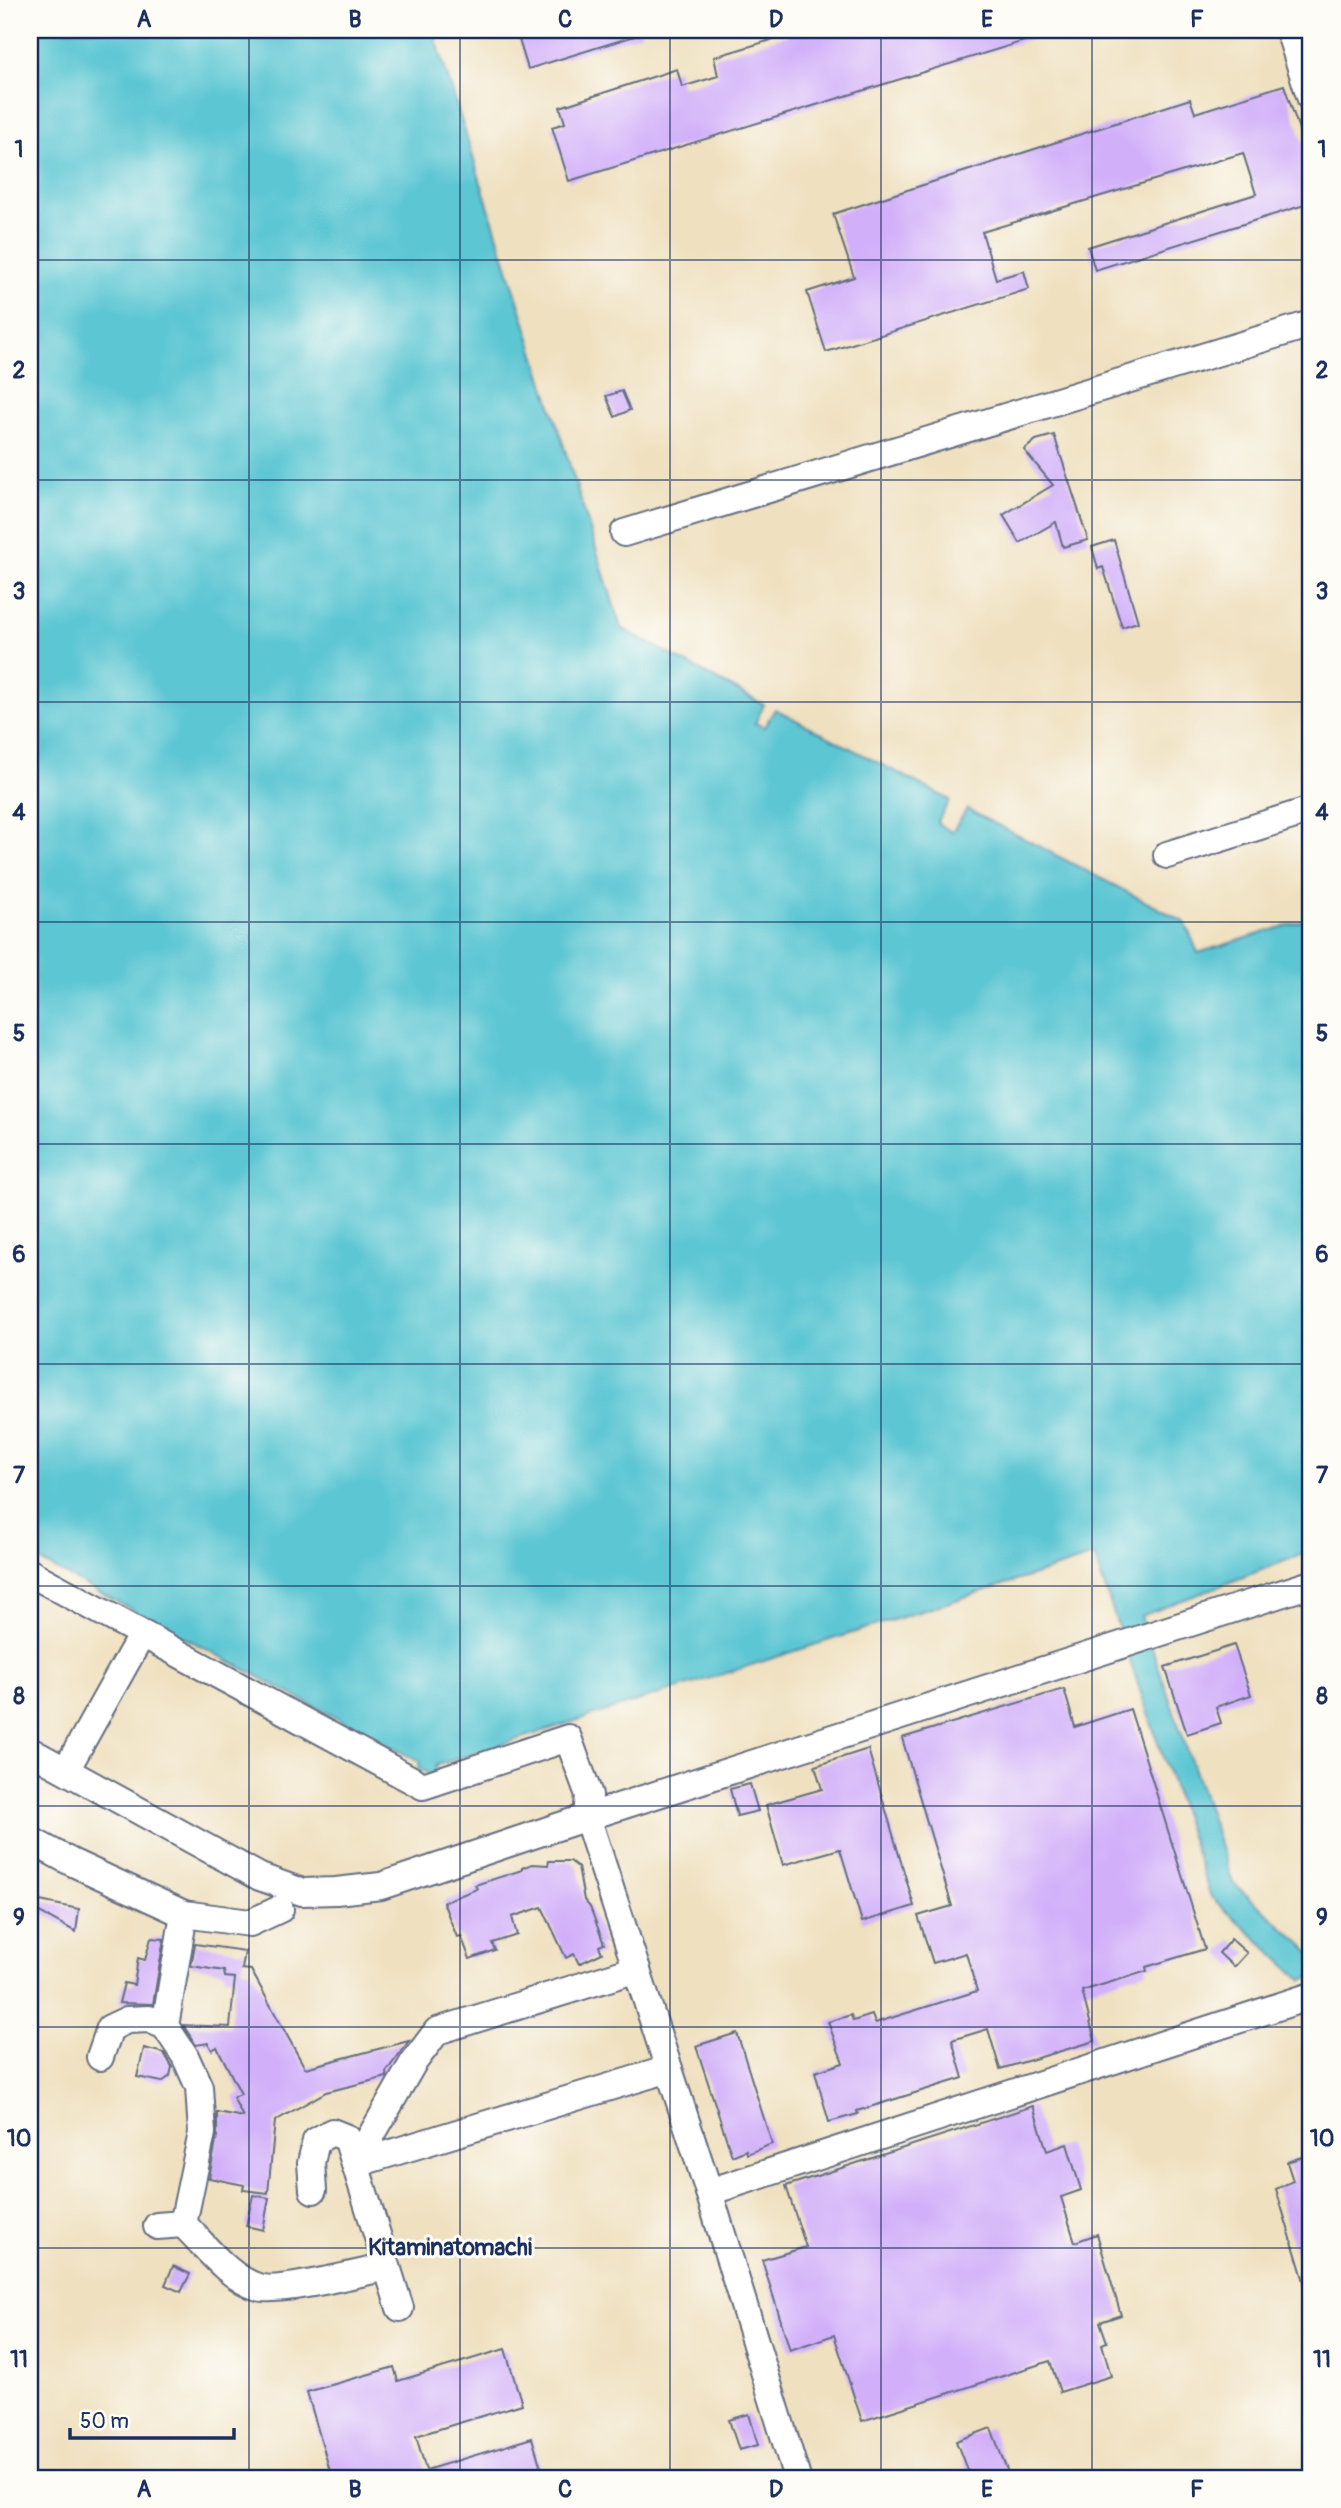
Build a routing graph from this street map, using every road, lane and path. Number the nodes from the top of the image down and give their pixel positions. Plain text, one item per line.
1 (1289, 30) edge
2 (1311, 99) edge
3 (1311, 324) edge
4 (624, 533) dead end
5 (1311, 810) edge
6 (1167, 855) dead end
7 (30, 1573) edge
8 (1311, 1584) edge
9 (142, 1634) junction
10 (30, 1751) edge
11 (66, 1770) junction
12 (587, 1817) junction
13 (30, 1840) edge
14 (280, 1909) dead end
15 (184, 1914) junction
16 (637, 1969) junction
17 (1311, 1996) edge
18 (165, 2026) junction
19 (100, 2057) dead end
20 (669, 2069) junction
21 (355, 2164) junction
22 (313, 2190) dead end
23 (709, 2192) junction
24 (183, 2224) junction
25 (157, 2227) dead end
26 (387, 2267) junction
27 (400, 2308) dead end
28 (797, 2478) edge

1 - 2 street
3 - 4 street
5 - 6 street
7 - 9 street
8 - 12 street
9 - 11 street
9 - 12 street
10 - 11 street
11 - 12 street
12 - 16 street
13 - 15 street
14 - 15 street
15 - 18 street
16 - 20 street
16 - 21 street
17 - 23 street
18 - 19 street
18 - 24 street
20 - 21 street
20 - 23 street
21 - 22 street
21 - 26 street
23 - 28 street
24 - 25 street
24 - 26 street
26 - 27 street

